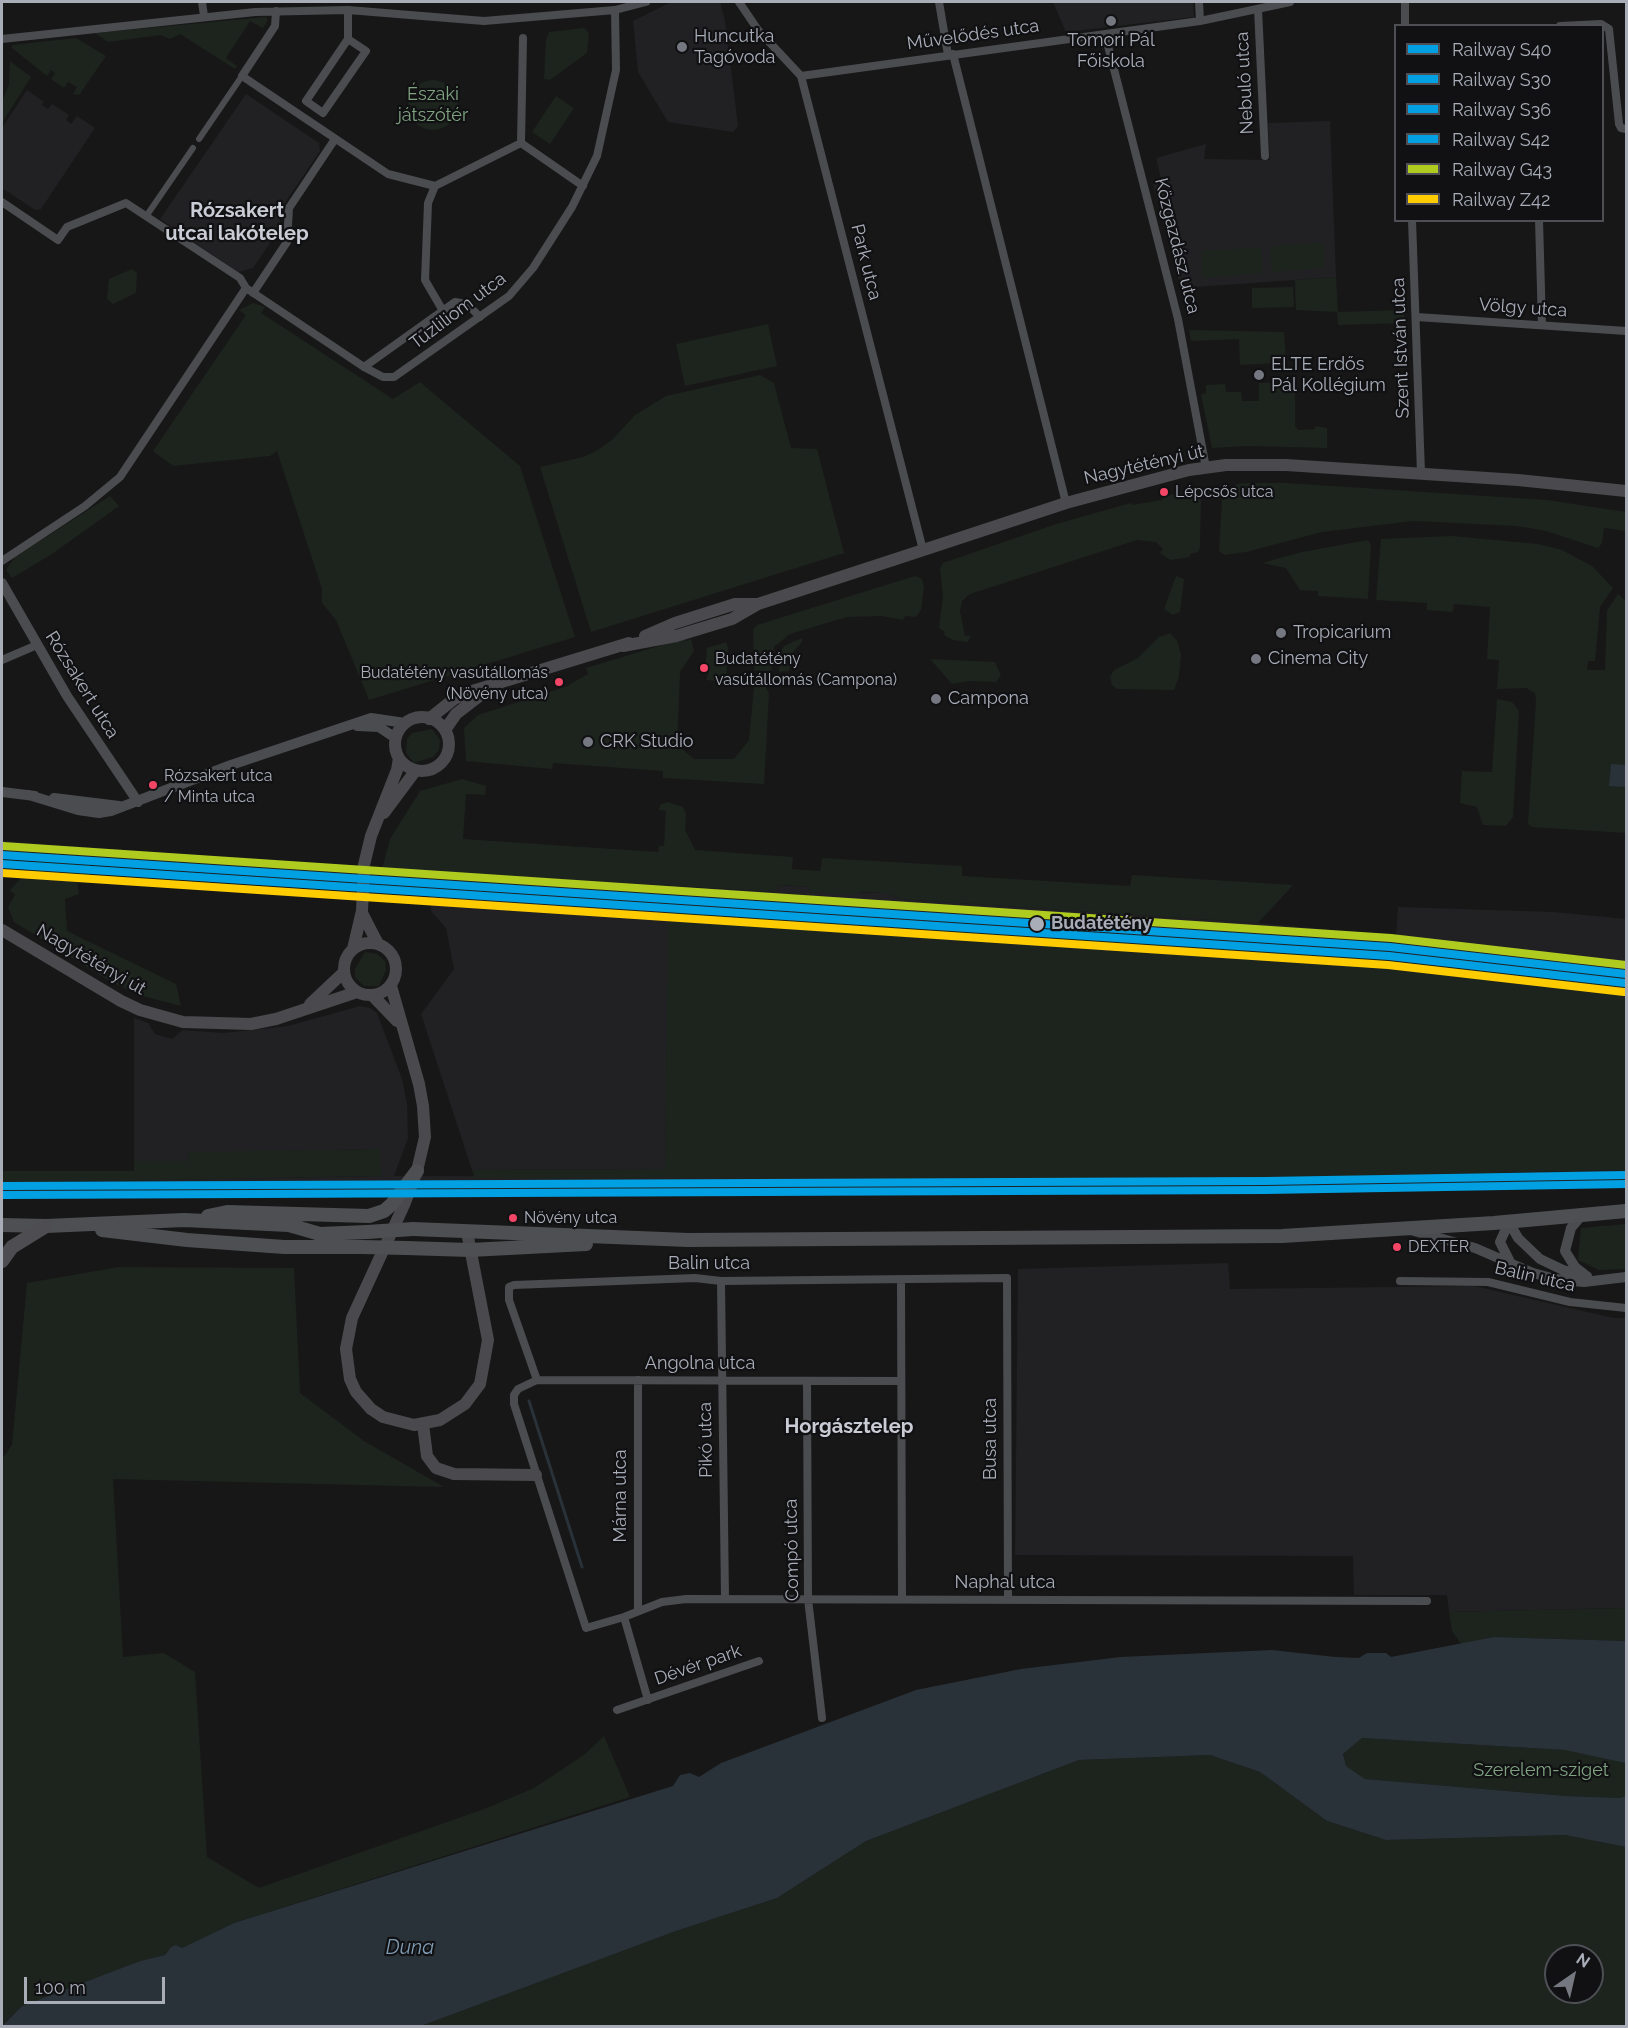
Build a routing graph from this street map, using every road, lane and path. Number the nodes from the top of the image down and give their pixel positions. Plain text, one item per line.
1 (202, 2) edge
2 (646, 2) edge
3 (739, 2) edge
4 (939, 2) edge
5 (1199, 2) edge
6 (1290, 2) edge
7 (1405, 2) edge
8 (1258, 9) junction
9 (348, 10) junction
10 (615, 10) junction
11 (276, 11) junction
12 (204, 16) junction
13 (1200, 21) junction
14 (1405, 24) edge
15 (1604, 26) edge
16 (1106, 34) junction
17 (523, 38) dead end
18 (2, 39) edge
19 (348, 39) junction
20 (950, 55) junction
21 (242, 76) junction
22 (801, 76) junction
23 (323, 113) junction
24 (315, 125) junction
25 (1626, 129) edge
26 (199, 139) dead end
27 (335, 139) junction
28 (520, 142) junction
29 (193, 148) dead end
30 (1265, 156) dead end
31 (435, 186) junction
32 (583, 186) junction
33 (2, 202) edge
34 (147, 215) junction
35 (1412, 222) edge
36 (1539, 222) edge
37 (249, 290) junction
38 (443, 311) junction
39 (480, 317) junction
40 (1417, 317) junction
41 (1542, 325) junction
42 (1626, 331) edge
43 (364, 367) junction
44 (1206, 468) junction
45 (1421, 473) junction
46 (1626, 492) edge
47 (1066, 503) junction
48 (923, 550) junction
49 (2, 561) edge
50 (2, 583) edge
51 (37, 645) junction
52 (2, 660) edge
53 (490, 687) junction
54 (429, 719) junction
55 (405, 723) junction
56 (347, 726) junction
57 (445, 730) junction
58 (394, 737) junction
59 (399, 758) junction
60 (416, 770) junction
61 (2, 792) edge
62 (138, 802) junction
63 (377, 821) junction
64 (362, 911) junction
65 (2, 930) edge
66 (378, 944) junction
67 (353, 949) junction
68 (344, 972) junction
69 (391, 986) junction
70 (357, 992) junction
71 (373, 996) junction
72 (305, 1009) junction
73 (402, 1029) junction
74 (417, 1171) junction
75 (1626, 1211) edge
76 (1582, 1215) junction
77 (184, 1220) junction
78 (1509, 1222) junction
79 (2, 1226) edge
80 (52, 1226) junction
81 (1407, 1229) junction
82 (467, 1232) junction
83 (688, 1240) junction
84 (470, 1250) junction
85 (2, 1261) edge
86 (1511, 1264) junction
87 (1586, 1276) junction
88 (1626, 1277) edge
89 (1007, 1278) joint
90 (1614, 1278) junction
91 (901, 1280) junction
92 (721, 1281) junction
93 (1400, 1281) dead end
94 (1626, 1308) edge
95 (537, 1380) junction
96 (638, 1380) junction
97 (722, 1381) junction
98 (807, 1381) junction
99 (900, 1382) junction
100 (423, 1424) junction
101 (536, 1475) junction
102 (724, 1598) junction
103 (808, 1599) junction
104 (902, 1599) junction
105 (1008, 1599) junction
106 (1427, 1601) dead end
107 (638, 1611) junction
108 (624, 1617) junction
109 (759, 1661) dead end
110 (648, 1700) junction
111 (617, 1710) dead end
112 (822, 1718) dead end

1 - 12 street
2 - 10 street
3 - 22 street, Park utca
4 - 20 street
5 - 13 street
6 - 8 street, Művelődés utca
7 - 14 street
8 - 13 street, Művelődés utca
8 - 30 street, Nebuló utca
9 - 10 street
9 - 11 street
9 - 19 street
10 - 32 street, Tűzliliom utca
11 - 12 street
11 - 21 street
12 - 18 street
13 - 16 street, Művelődés utca
15 - 25 street
16 - 20 street, Művelődés utca
16 - 44 street, Közgazdász utca
17 - 28 street
19 - 23 street
19 - 23 street
20 - 22 street, Művelődés utca
20 - 47 street
21 - 24 street
21 - 26 street
22 - 48 street, Park utca
23 - 24 street
24 - 27 street
27 - 31 street
27 - 37 street
28 - 31 street
28 - 32 street
29 - 34 street
31 - 38 street
32 - 39 street, Tűzliliom utca
33 - 34 street
34 - 37 street, Tűzliliom utca
35 - 40 street, Szent István utca
36 - 41 street
37 - 43 street, Tűzliliom utca
37 - 49 street
38 - 39 street
38 - 43 street
39 - 43 street, Tűzliliom utca
40 - 41 street, Völgy utca
40 - 45 street, Szent István utca
41 - 42 street, Völgy utca
44 - 45 main road, Nagytétényi út
44 - 47 main road, Nagytétényi út
45 - 46 main road, Nagytétényi út
47 - 48 main road, Nagytétényi út
48 - 53 main road, Nagytétényi út
50 - 51 street, Rózsakert utca
51 - 52 street
51 - 62 street, Rózsakert utca
53 - 54 main road, Nagytétényi út
53 - 57 main road, Nagytétényi út
54 - 55 main road, Nagytétényi út
54 - 57 main road
55 - 56 street, Nagytétényi út
55 - 58 main road
56 - 58 street, Nagytétényi út
56 - 62 street, Nagytétényi út
57 - 60 main road
58 - 59 main road
59 - 60 main road
59 - 63 main road
60 - 63 main road
61 - 62 street, Nagytétényi út
63 - 64 main road
64 - 66 main road
64 - 67 main road
65 - 72 main road, Nagytétényi út
66 - 67 main road
66 - 69 main road
67 - 68 main road
68 - 70 main road
68 - 72 main road, Nagytétényi út
69 - 71 main road
69 - 73 main road
70 - 71 main road
70 - 72 main road, Nagytétényi út
71 - 73 main road
73 - 74 main road
74 - 77 main road
74 - 100 main road
75 - 76 main road
76 - 78 main road
76 - 87 street
77 - 80 main road
77 - 82 main road, bridge
78 - 81 main road
78 - 86 street
78 - 87 street
79 - 80 main road
80 - 84 main road, bridge
80 - 85 highway
81 - 83 main road
81 - 86 street
82 - 83 main road
82 - 84 main road
83 - 84 main road
84 - 100 main road
86 - 90 street
87 - 90 street
88 - 90 street
89 - 91 street, Balin utca
89 - 105 street, Busa utca
91 - 92 street, Balin utca
91 - 99 street
92 - 95 street, Balin utca
92 - 97 street, Pikó utca
93 - 94 street, Balin utca
95 - 96 street, Angolna utca
95 - 101 street
96 - 97 street, Angolna utca
96 - 107 street, Márna utca
97 - 98 street, Angolna utca
97 - 102 street, Pikó utca
98 - 99 street, Angolna utca
98 - 103 street, Compó utca
99 - 104 street
100 - 101 main road
101 - 108 street, Naphal utca
102 - 103 street, Naphal utca
102 - 107 street, Naphal utca
103 - 104 street, Naphal utca
103 - 112 street, Compó utca
104 - 105 street, Naphal utca
105 - 106 street, Naphal utca
107 - 108 street, Naphal utca
108 - 110 street, Dévér park
109 - 110 street, Dévér park
110 - 111 street, Dévér park

